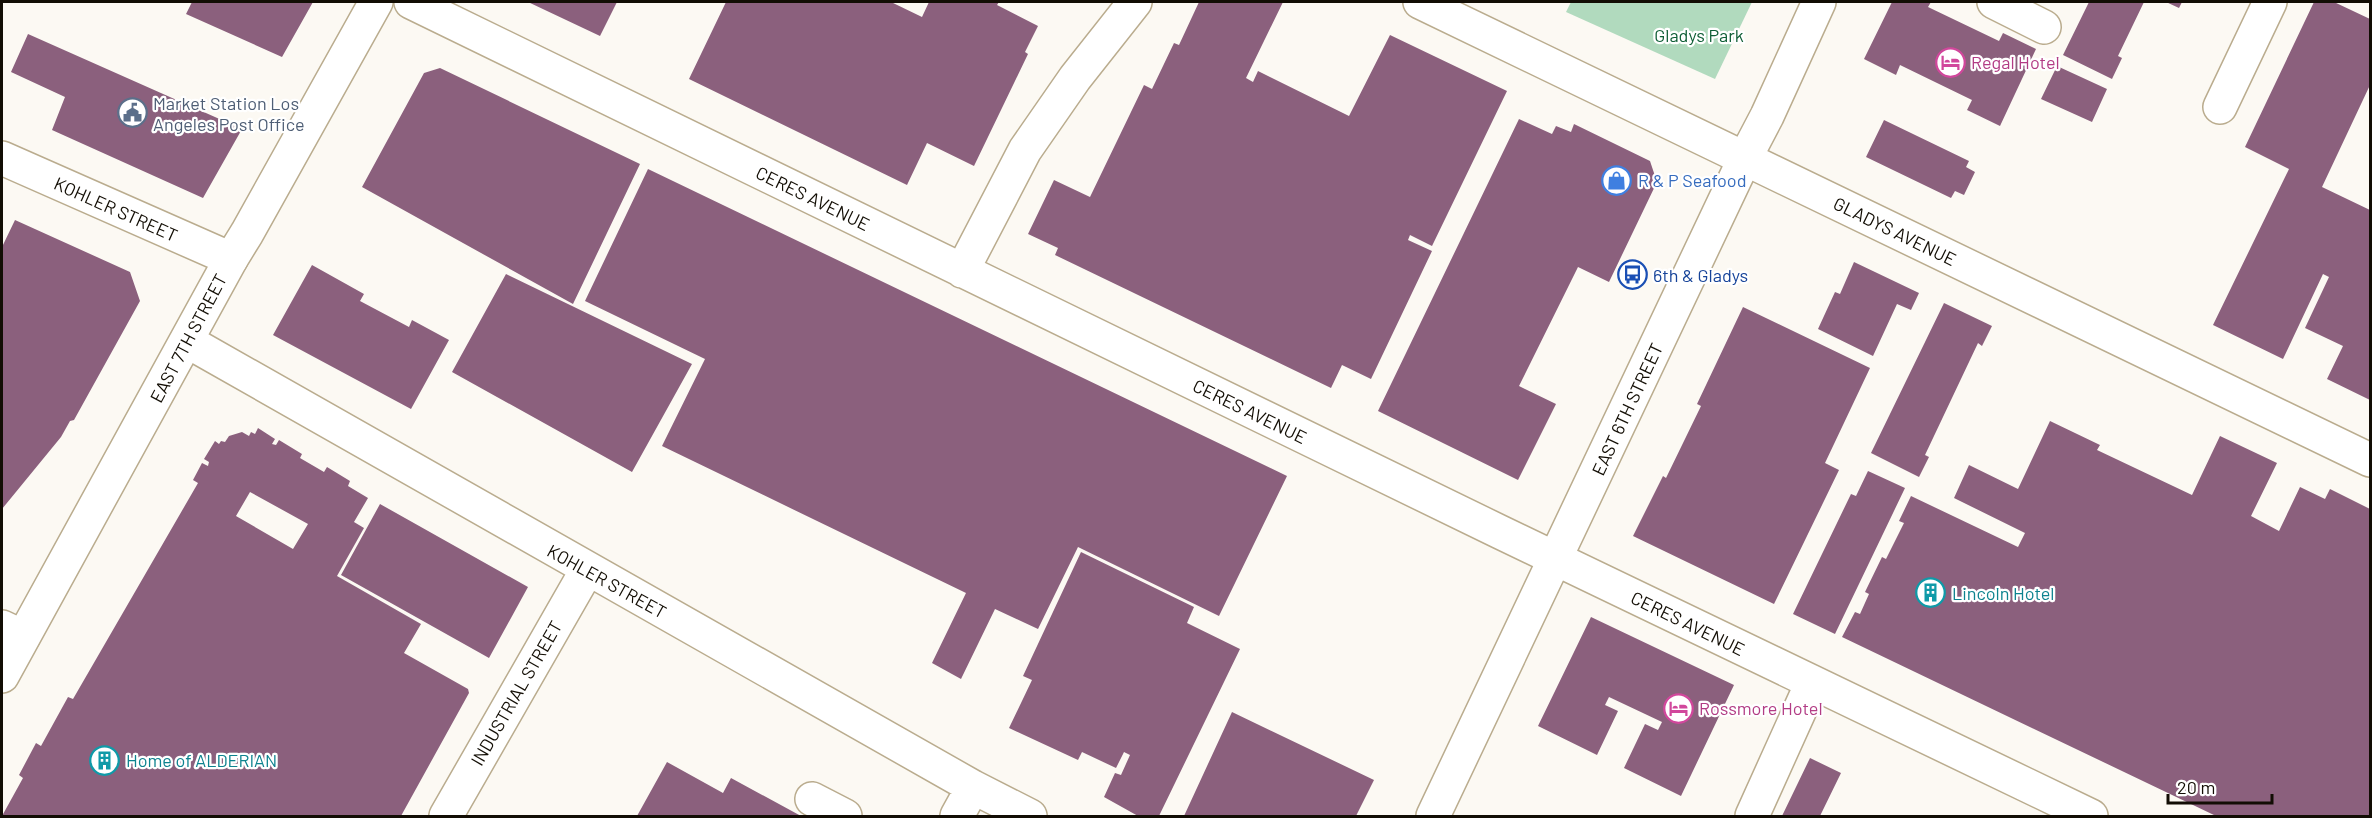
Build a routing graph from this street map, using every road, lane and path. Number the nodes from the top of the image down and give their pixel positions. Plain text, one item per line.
1 (376, 2) edge
2 (411, 2) edge
3 (1135, 2) edge
4 (1420, 2) edge
5 (1819, 2) edge
6 (1994, 2) edge
7 (2270, 2) edge
8 (2044, 27) dead end
9 (2220, 107) dead end
10 (2, 158) edge
11 (1745, 158) junction
12 (231, 259) junction
13 (962, 271) junction
14 (187, 341) junction
15 (2370, 460) edge
16 (1557, 559) junction
17 (587, 570) junction
18 (12, 632) edge
19 (2, 676) edge
20 (1812, 682) junction
21 (973, 787) junction
22 (812, 799) dead end
23 (2086, 815) edge
24 (446, 816) edge
25 (845, 816) edge
26 (957, 816) edge
27 (1030, 816) edge
28 (1433, 816) edge
29 (1752, 816) edge

1 - 12 street, EAST 7TH STREET
2 - 13 street, CERES AVENUE
3 - 13 street
4 - 11 street, GLADYS AVENUE
5 - 11 street, EAST 6TH STREET
6 - 8 street
7 - 9 street
10 - 12 street, KOHLER STREET
11 - 15 street, GLADYS AVENUE
11 - 16 street, EAST 6TH STREET
12 - 14 street, EAST 7TH STREET
13 - 16 street, CERES AVENUE
14 - 17 street, KOHLER STREET
14 - 18 street, EAST 7TH STREET
16 - 20 street, CERES AVENUE
16 - 28 street, EAST 6TH STREET
17 - 21 street, KOHLER STREET
17 - 24 street, INDUSTRIAL STREET
18 - 19 street, EAST 7TH STREET
20 - 23 street, CERES AVENUE
20 - 29 street
21 - 26 street
21 - 27 street, KOHLER STREET
22 - 25 street

